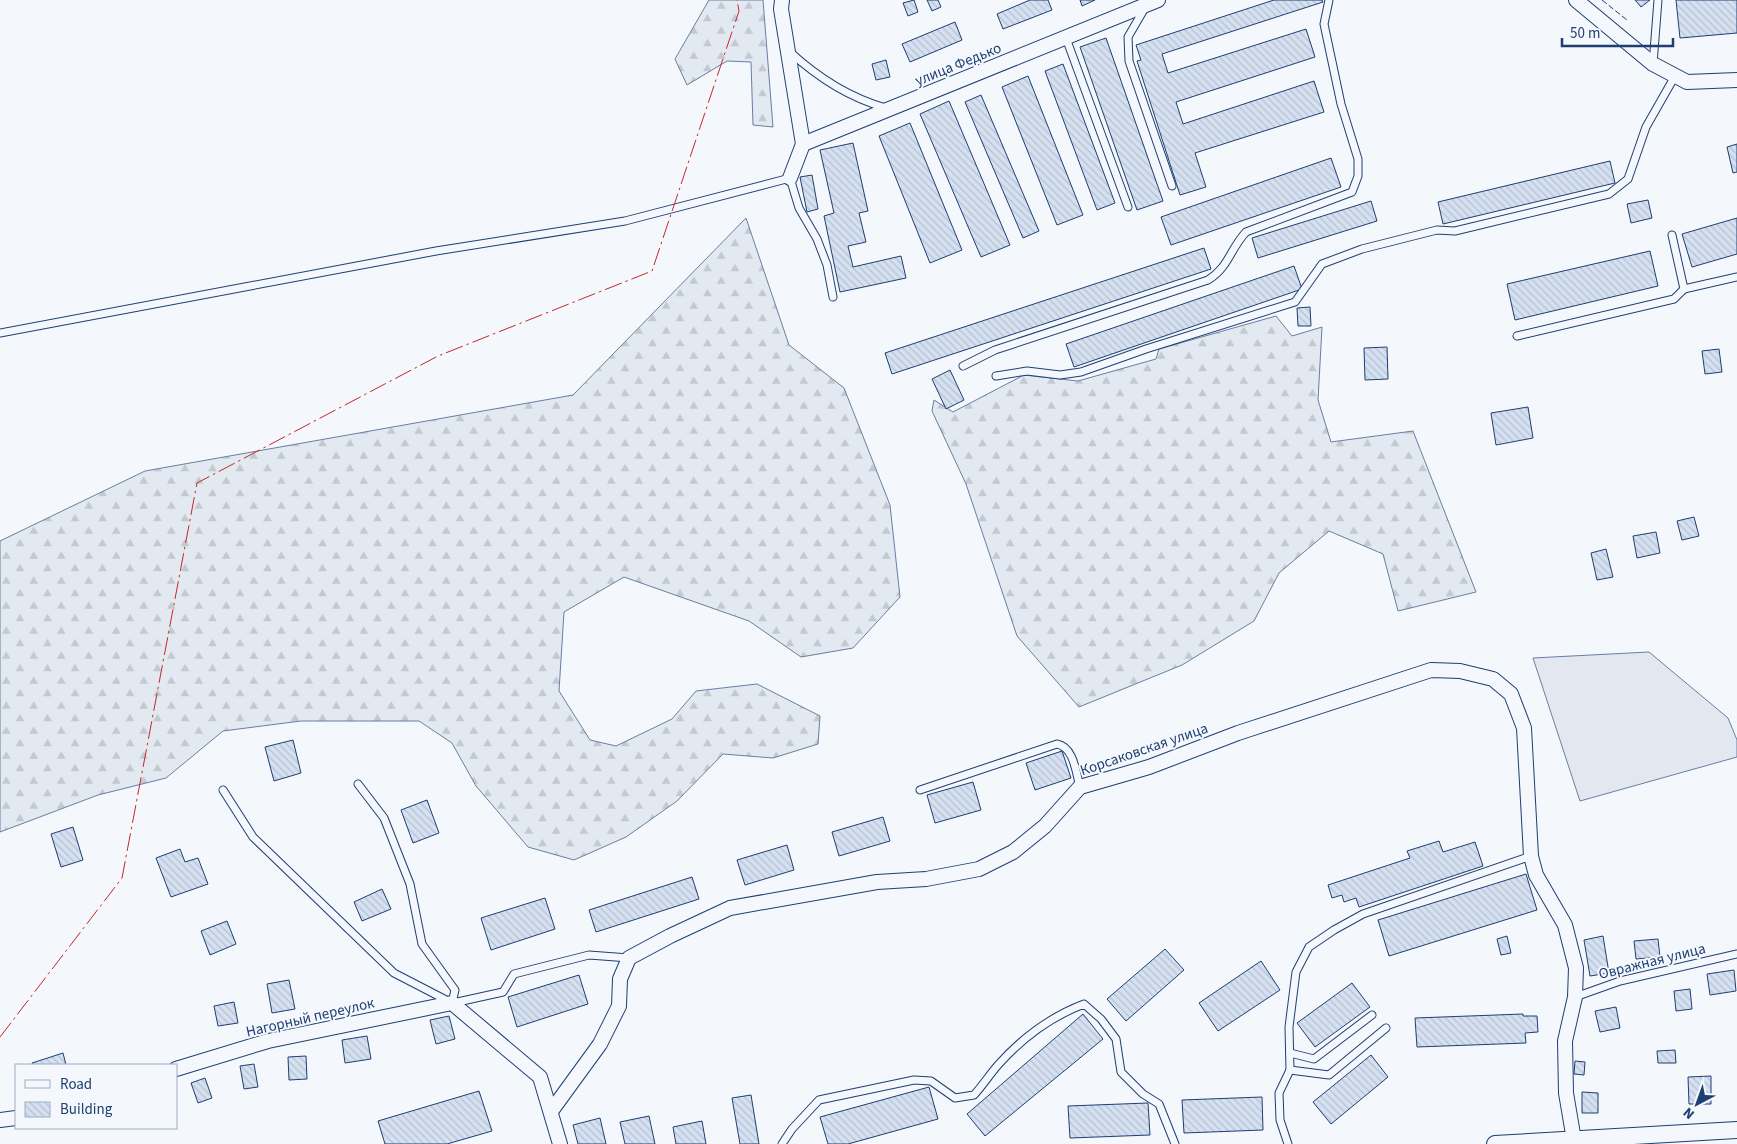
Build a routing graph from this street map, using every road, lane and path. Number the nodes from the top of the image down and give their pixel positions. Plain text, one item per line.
1 (782, 0) edge
2 (1329, 0) edge
3 (1576, 0) edge
4 (1658, 0) edge
5 (1153, 2) edge
6 (1066, 38) junction
7 (788, 50) junction
8 (1653, 64) junction
9 (1674, 76) junction
10 (1737, 80) edge
11 (889, 109) junction
12 (803, 144) junction
13 (790, 178) junction
14 (1172, 186) dead end
15 (1128, 207) dead end
16 (1672, 235) dead end
17 (1737, 277) edge
18 (1684, 290) junction
19 (833, 297) dead end
20 (0, 332) edge
21 (1516, 336) dead end
22 (963, 366) dead end
23 (996, 376) dead end
24 (358, 784) dead end
25 (1080, 787) junction
26 (223, 790) dead end
27 (920, 790) dead end
28 (1531, 856) junction
29 (1737, 954) edge
30 (629, 958) junction
31 (1575, 996) junction
32 (452, 1003) junction
33 (1372, 1015) dead end
34 (1386, 1028) dead end
35 (1290, 1053) junction
36 (178, 1068) edge
37 (1290, 1070) junction
38 (552, 1110) junction
39 (15, 1118) edge
40 (0, 1120) edge
41 (1737, 1130) edge
42 (1574, 1140) junction
43 (1525, 1143) edge
44 (560, 1144) edge
45 (782, 1144) edge
46 (1175, 1144) edge
47 (1288, 1144) edge
48 (1496, 1144) edge

1 - 7 street
2 - 22 lane
3 - 8 street
4 - 8 lane
5 - 6 street, улица Федько
5 - 14 lane
6 - 11 street, улица Федько
6 - 15 lane
7 - 11 lane
7 - 12 street
8 - 9 street
9 - 10 street
9 - 23 lane
11 - 12 street, улица Федько
12 - 13 street
13 - 19 lane
13 - 20 lane
16 - 18 lane
17 - 18 lane
18 - 21 lane
24 - 32 lane
25 - 27 lane
25 - 28 street, Корсаковская улица
25 - 30 street, Корсаковская улица
26 - 32 lane
28 - 31 street
28 - 35 lane
29 - 31 lane, Овражная улица
30 - 32 lane
30 - 38 street
31 - 42 street
32 - 36 street, Нагорный переулок
32 - 38 street
33 - 35 lane
34 - 37 lane
35 - 37 lane
37 - 47 lane
38 - 44 street
39 - 40 street
41 - 42 street
42 - 43 street
43 - 48 street
45 - 46 lane

